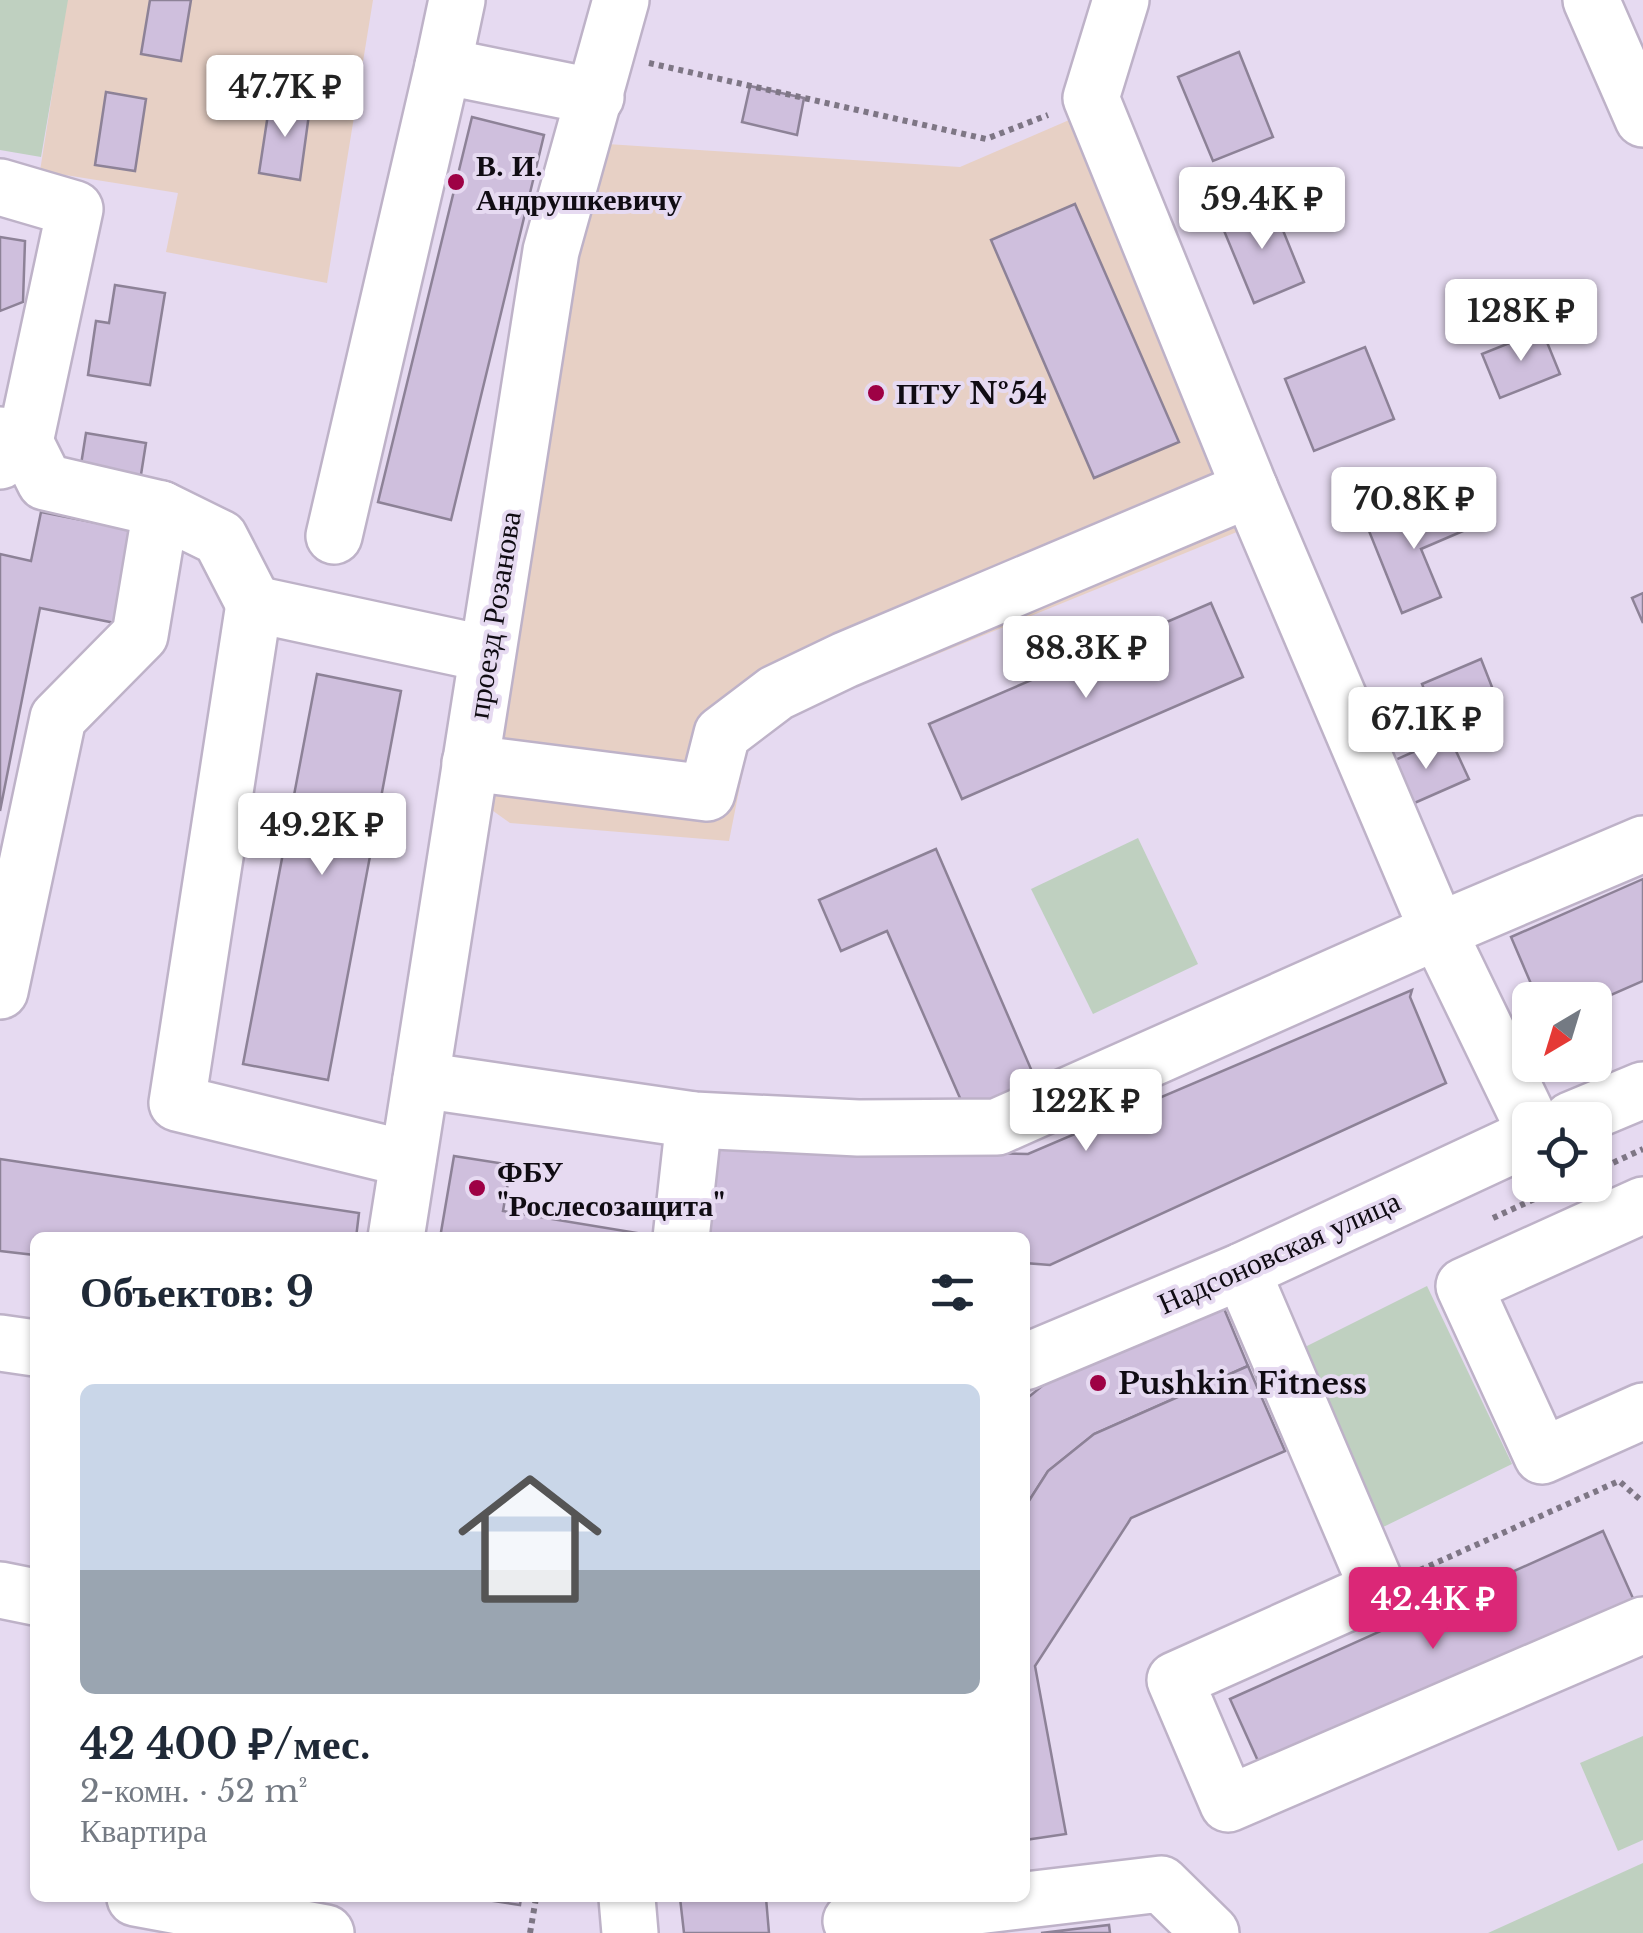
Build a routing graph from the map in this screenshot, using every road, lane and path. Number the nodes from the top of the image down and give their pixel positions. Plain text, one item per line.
1 (457, 0) edge
2 (621, 0) edge
3 (1121, 0) edge
4 (1591, 0) edge
5 (443, 66) junction
6 (602, 76) junction
7 (1091, 98) junction
8 (1643, 119) edge
9 (0, 188) edge
10 (8, 446) edge
11 (1250, 489) junction
12 (161, 509) junction
13 (334, 536) dead end
14 (254, 604) junction
15 (487, 654) junction
16 (470, 763) junction
17 (1643, 844) edge
18 (1438, 931) junction
19 (0, 990) edge
20 (420, 1080) junction
21 (1521, 1102) edge
22 (1637, 1108) edge
23 (1612, 1113) edge
24 (694, 1120) junction
25 (1512, 1145) edge
26 (1643, 1149) edge
27 (408, 1159) junction
28 (1612, 1163) edge
29 (1643, 1205) edge
30 (397, 1232) edge
31 (682, 1232) edge
32 (1242, 1271) junction
33 (0, 1343) edge
34 (30, 1347) edge
35 (1030, 1360) edge
36 (1643, 1411) edge
37 (1643, 1502) edge
38 (0, 1590) edge
39 (1378, 1590) junction
40 (30, 1595) edge
41 (1643, 1625) edge
42 (1030, 1898) edge
43 (158, 1902) edge
44 (535, 1902) edge
45 (627, 1902) edge
46 (991, 1902) edge
47 (851, 1917) edge
48 (326, 1933) edge
49 (530, 1933) edge
50 (630, 1933) edge
51 (1211, 1933) edge

1 - 5 street
2 - 6 street, проезд Розанова
3 - 7 street
4 - 8 street
5 - 6 street
5 - 13 street
6 - 7 path
6 - 15 street, проезд Розанова
7 - 11 street
9 - 10 street
10 - 12 street
11 - 16 street
11 - 18 street
12 - 14 street
12 - 19 street
14 - 15 street
14 - 27 street
15 - 16 street, проезд Розанова
16 - 20 street, проезд Розанова
17 - 18 street
18 - 21 street
18 - 24 street
20 - 24 street
20 - 27 street, проезд Розанова
22 - 23 street
24 - 31 street
25 - 32 street, Надсоновская улица
26 - 28 path
27 - 30 street, проезд Розанова
29 - 36 street
32 - 35 street, Надсоновская улица
32 - 39 street
33 - 34 street
37 - 39 path
38 - 40 street
39 - 41 street
42 - 51 street
43 - 48 street
44 - 49 path
45 - 50 street
46 - 47 street

